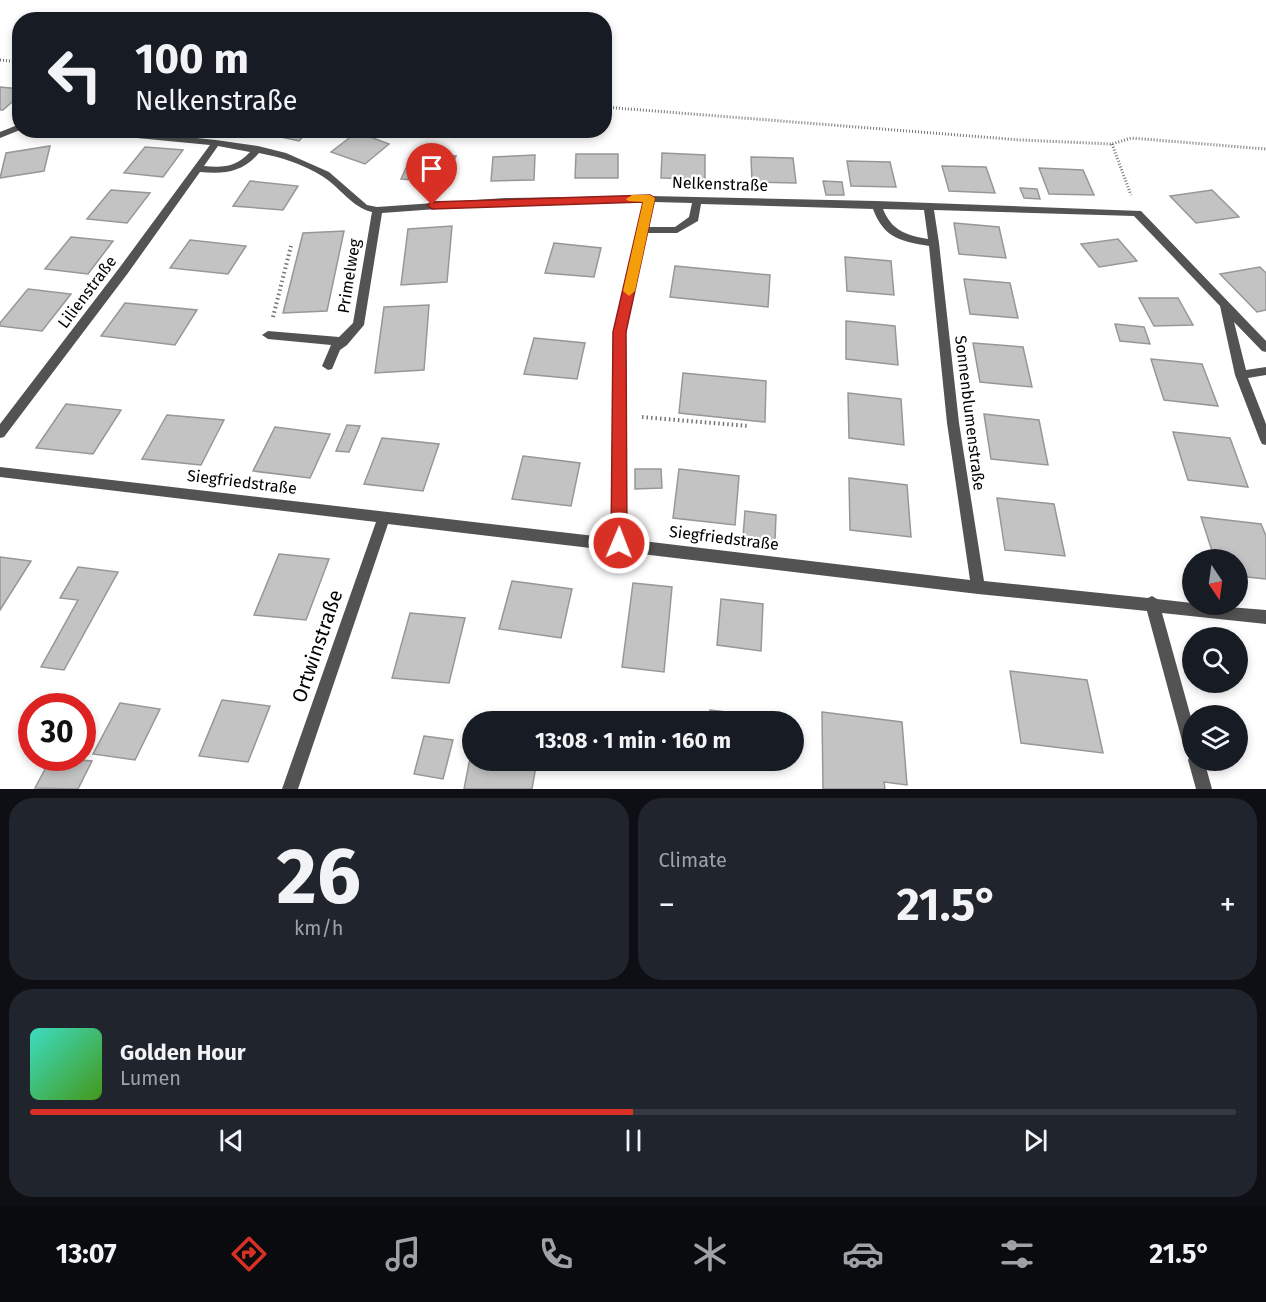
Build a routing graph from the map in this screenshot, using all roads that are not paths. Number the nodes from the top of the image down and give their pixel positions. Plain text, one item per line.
1 (166, 138) edge
2 (216, 143) junction
3 (258, 149) junction
4 (200, 169) junction
5 (650, 198) junction
6 (697, 200) junction
7 (876, 204) junction
8 (928, 206) junction
9 (377, 210) junction
10 (642, 230) junction
11 (934, 243) junction
12 (1225, 306) junction
13 (268, 335) road end
14 (343, 342) junction
15 (1266, 348) edge
16 (328, 366) dead end
17 (1266, 371) edge
18 (1241, 375) junction
19 (0, 433) edge
20 (1266, 440) edge
21 (0, 472) edge
22 (384, 517) junction
23 (619, 543) junction
24 (978, 587) junction
25 (1152, 603) junction
26 (1266, 617) edge
27 (1182, 712) edge
28 (1199, 771) edge
29 (290, 789) edge
30 (1204, 789) edge

1 - 2 street
2 - 3 street
2 - 4 street, Lilienstraße
3 - 4 street
3 - 9 street
4 - 19 street, Lilienstraße
5 - 6 street, Nelkenstraße
5 - 9 street, Nelkenstraße
5 - 10 street
6 - 7 street, Nelkenstraße
6 - 10 street
7 - 8 street, Nelkenstraße
7 - 11 street
8 - 11 street, Sonnenblumenstraße
8 - 12 street, Nelkenstraße
9 - 14 street, Primelweg
10 - 23 street
11 - 24 street, Sonnenblumenstraße
12 - 15 street
12 - 18 street
13 - 14 street
14 - 16 street, Primelweg
17 - 18 street
18 - 20 street
21 - 22 street, Siegfriedstraße
22 - 23 street, Siegfriedstraße
22 - 29 street, Ortwinstraße
23 - 24 street, Siegfriedstraße
24 - 25 street, Siegfriedstraße
25 - 26 street, Siegfriedstraße
25 - 27 street
28 - 30 street

